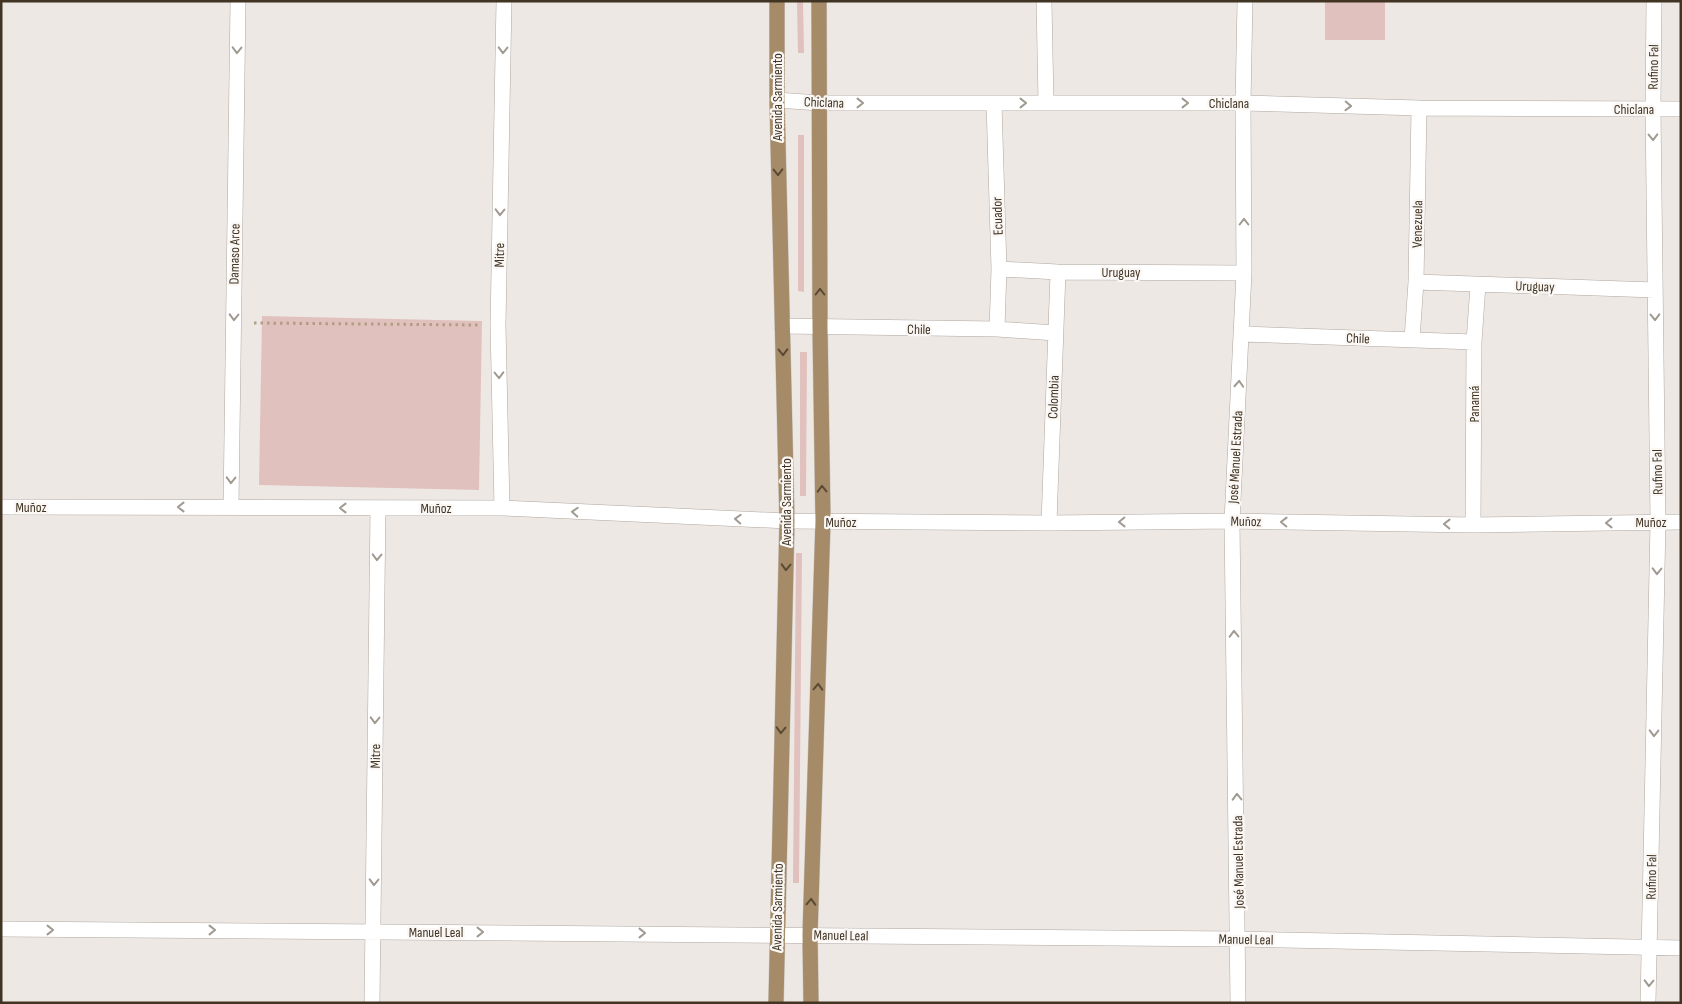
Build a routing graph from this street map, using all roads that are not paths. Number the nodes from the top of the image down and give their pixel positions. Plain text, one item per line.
1 (238, 1) edge
2 (504, 1) edge
3 (777, 1) edge
4 (819, 1) edge
5 (1044, 1) edge
6 (1245, 1) edge
7 (1654, 1) edge
8 (777, 100) junction
9 (819, 103) junction
10 (1046, 103) junction
11 (1243, 103) junction
12 (994, 104) junction
13 (1419, 108) junction
14 (1653, 109) junction
15 (1681, 109) edge
16 (999, 269) junction
17 (1058, 272) junction
18 (1244, 273) junction
19 (1416, 282) junction
20 (1478, 284) junction
21 (1655, 290) junction
22 (782, 326) junction
23 (820, 327) junction
24 (997, 330) junction
25 (1055, 333) junction
26 (1241, 334) junction
27 (1412, 340) junction
28 (1474, 342) junction
29 (1, 507) edge
30 (231, 507) junction
31 (378, 508) junction
32 (502, 508) junction
33 (1232, 521) junction
34 (787, 522) junction
35 (823, 522) junction
36 (1658, 522) junction
37 (1681, 522) edge
38 (1049, 523) junction
39 (1473, 524) junction
40 (1, 929) edge
41 (373, 931) junction
42 (776, 934) junction
43 (810, 934) junction
44 (1239, 939) junction
45 (1650, 948) junction
46 (1681, 948) edge
47 (372, 1003) edge
48 (776, 1003) edge
49 (810, 1003) edge
50 (1238, 1003) edge
51 (1648, 1003) edge

1 -> 30 street, Damaso Arce
2 -> 32 street, Mitre
3 - 8 main road, Avenida Sarmiento
4 - 9 main road
5 - 10 street
6 - 11 street, José Manuel Estrada
7 - 14 street, Rufino Fal
8 - 9 street, Chiclana
8 -> 22 main road, Avenida Sarmiento
9 -> 12 street, Chiclana
23 -> 9 main road
10 -> 11 street, Chiclana
12 -> 10 street, Chiclana
11 -> 13 street, Chiclana
18 -> 11 street, José Manuel Estrada
12 - 16 street, Ecuador
13 - 14 street, Chiclana
13 - 19 street, Venezuela
14 - 15 street, Chiclana
14 -> 21 street, Rufino Fal
16 - 17 street, Uruguay
16 - 24 street, Ecuador
17 - 18 street, Uruguay
17 - 25 street, Colombia
18 - 26 street, José Manuel Estrada
19 - 20 street, Uruguay
19 - 27 street, Venezuela
20 - 21 street, Uruguay
20 - 28 street, Panamá
21 -> 36 street, Rufino Fal
22 - 23 street, Chile
22 -> 34 main road, Avenida Sarmiento
23 - 24 street, Chile
35 -> 23 main road
24 - 25 street, Chile
25 - 38 street, Colombia
26 - 27 street, Chile
33 -> 26 street, José Manuel Estrada
27 - 28 street, Chile
28 - 39 street, Panamá
30 -> 29 street, Muñoz
31 -> 30 street, Muñoz
31 - 32 street, Muñoz
31 -> 41 street, Mitre
34 -> 32 street, Muñoz
33 -> 38 street, Muñoz
39 -> 33 street, Muñoz
44 -> 33 street, José Manuel Estrada
34 - 35 street, Muñoz
34 -> 42 main road, Avenida Sarmiento
35 - 38 street, Muñoz
43 -> 35 main road
36 - 37 street, Muñoz
36 -> 39 street, Muñoz
36 -> 45 street, Rufino Fal
40 -> 41 street, Manuel Leal
41 -> 42 street, Manuel Leal
41 - 47 street, Mitre
42 - 43 street, Manuel Leal
42 - 48 main road, Avenida Sarmiento
43 - 44 street, Manuel Leal
43 - 49 main road
44 - 45 street, Manuel Leal
44 - 50 street, José Manuel Estrada
45 - 46 street, Manuel Leal
45 -> 51 street, Rufino Fal

